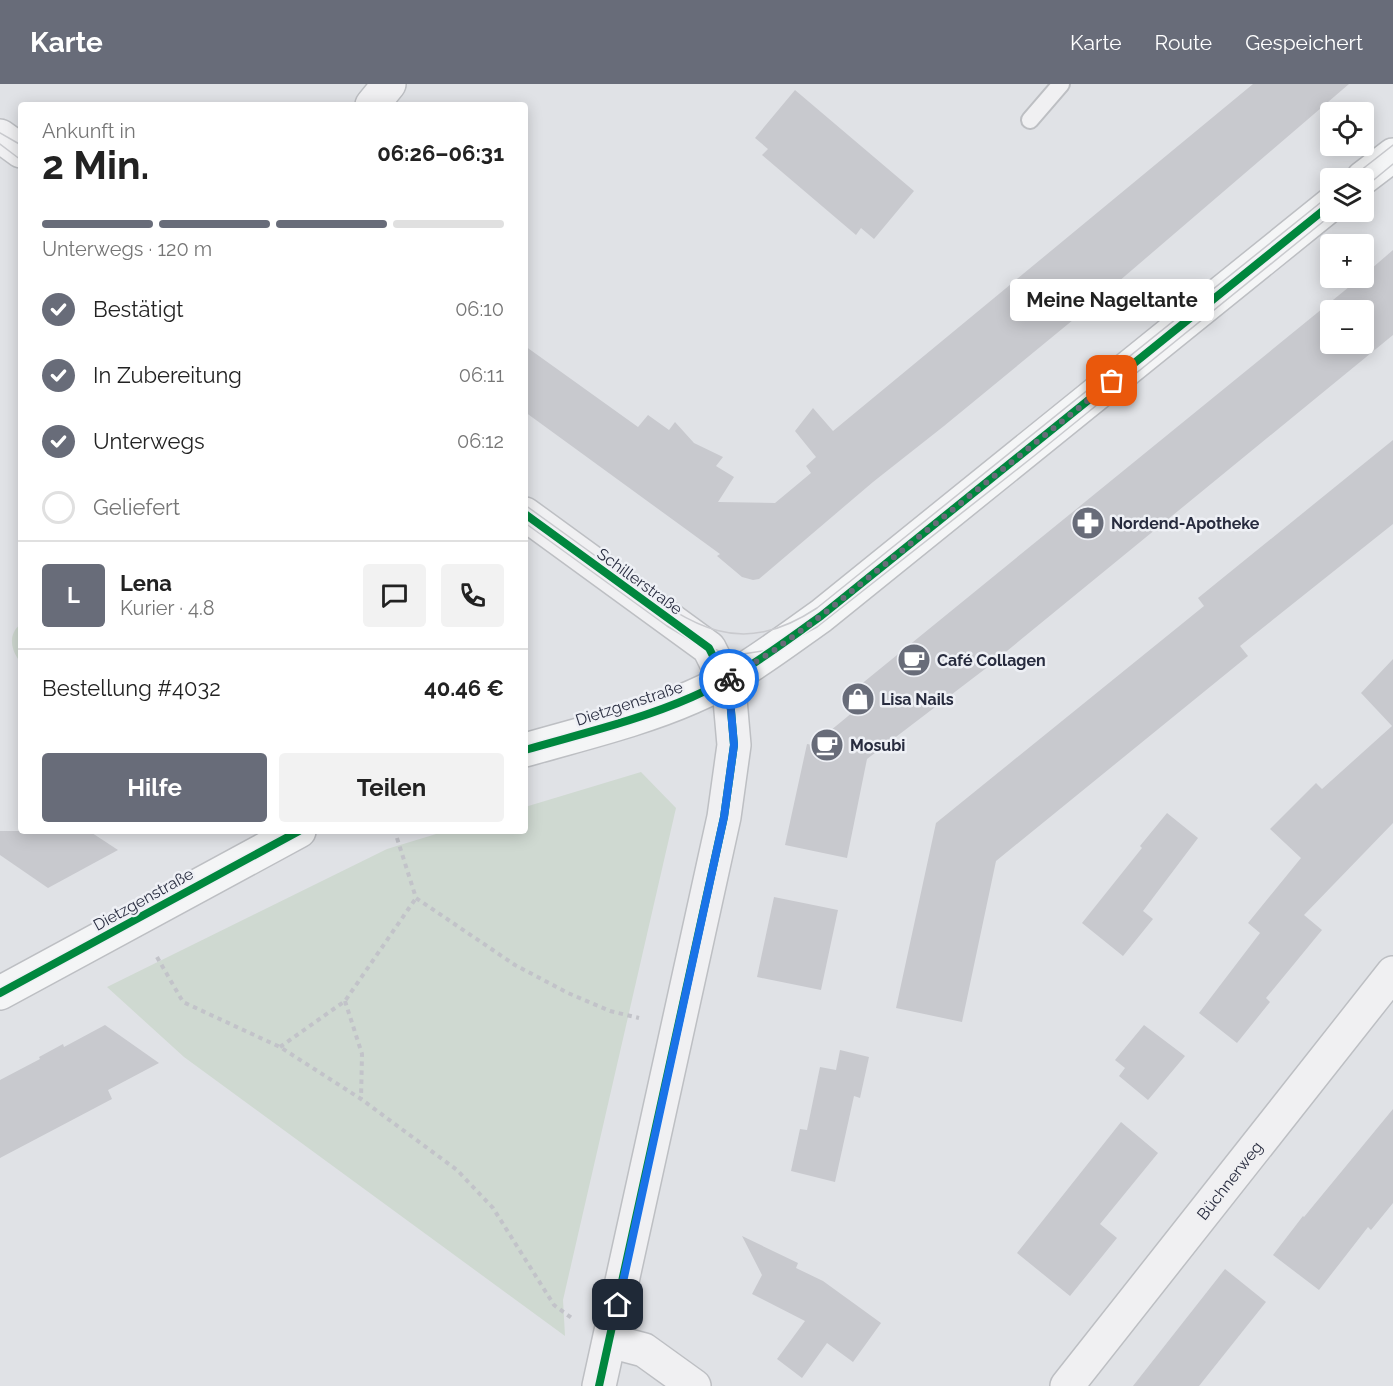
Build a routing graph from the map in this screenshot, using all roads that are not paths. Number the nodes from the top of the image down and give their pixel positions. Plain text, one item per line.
1 (388, 84) edge
2 (1060, 84) edge
3 (374, 102) edge
4 (1030, 120) dead end
5 (0, 136) edge
6 (18, 149) edge
7 (1393, 155) edge
8 (1374, 170) edge
9 (1320, 213) edge
10 (528, 516) edge
11 (726, 680) junction
12 (528, 749) edge
13 (293, 834) edge
14 (1393, 973) edge
15 (0, 993) edge
16 (610, 1341) junction
17 (599, 1386) edge
18 (694, 1386) edge
19 (1067, 1386) edge

1 - 3 street
2 - 4 lane
5 - 6 street
7 - 8 main road
9 - 11 main road, Dietzgenstraße
10 - 11 street, Schillerstraße
11 - 12 main road, Dietzgenstraße
11 - 16 street, Schillerstraße
13 - 15 main road, Dietzgenstraße
14 - 19 street, Büchnerweg
16 - 17 street, Schillerstraße
16 - 18 street

